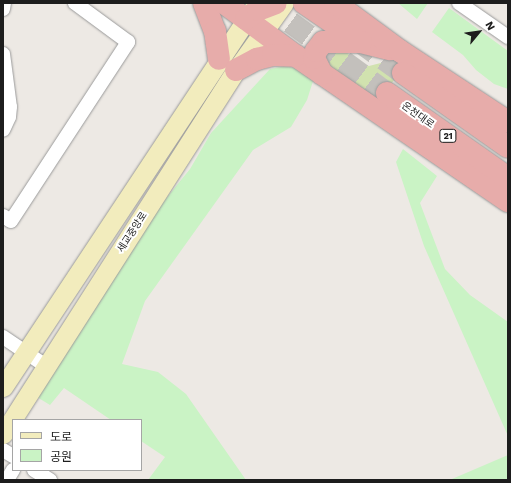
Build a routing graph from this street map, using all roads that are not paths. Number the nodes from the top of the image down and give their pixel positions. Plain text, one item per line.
1 (4, 3) edge
2 (75, 3) edge
3 (204, 3) edge
4 (224, 3) edge
5 (276, 3) edge
6 (284, 3) edge
7 (304, 3) edge
8 (335, 3) edge
9 (361, 3) edge
10 (459, 3) edge
11 (3, 9) edge
12 (251, 11) edge
13 (264, 32) junction
14 (508, 38) edge
15 (361, 42) junction
16 (400, 51) junction
17 (3, 54) edge
18 (296, 56) junction
19 (228, 65) junction
20 (403, 73) tunnel mouth
21 (322, 74) junction
22 (440, 76) junction
23 (387, 92) tunnel mouth
24 (508, 122) edge
25 (3, 130) edge
26 (508, 147) edge
27 (508, 178) edge
28 (508, 201) edge
29 (3, 216) edge
30 (3, 337) edge
31 (26, 353) junction
32 (46, 366) junction
33 (3, 387) edge
34 (12, 419) edge
35 (12, 420) edge
36 (3, 434) edge
37 (3, 450) edge
38 (12, 455) edge
39 (13, 471) edge
40 (36, 471) edge
41 (7, 480) edge
42 (50, 480) edge

1 - 11 street
2 - 29 street
3 - 19 highway
4 - 12 highway
5 - 12 highway
6 - 13 main road, 세교중앙로
7 - 15 highway
8 - 16 highway
9 - 22 highway
10 - 14 street
12 - 13 highway
12 - 19 main road, 세교중앙로
13 - 18 highway
13 - 19 main road, 세교중앙로
15 - 16 highway
15 - 21 highway
16 - 22 highway
17 - 25 street
18 - 19 highway
18 - 21 highway
19 - 31 main road, 세교중앙로
19 - 32 main road, 세교중앙로
20 - 26 highway, 21
21 - 28 highway
22 - 24 highway
23 - 27 highway, 온천대로 / 21
30 - 31 street
31 - 32 street
31 - 33 main road, 세교중앙로
32 - 34 main road, 세교중앙로
35 - 36 main road, 세교중앙로
37 - 38 street
39 - 41 street
40 - 42 street

